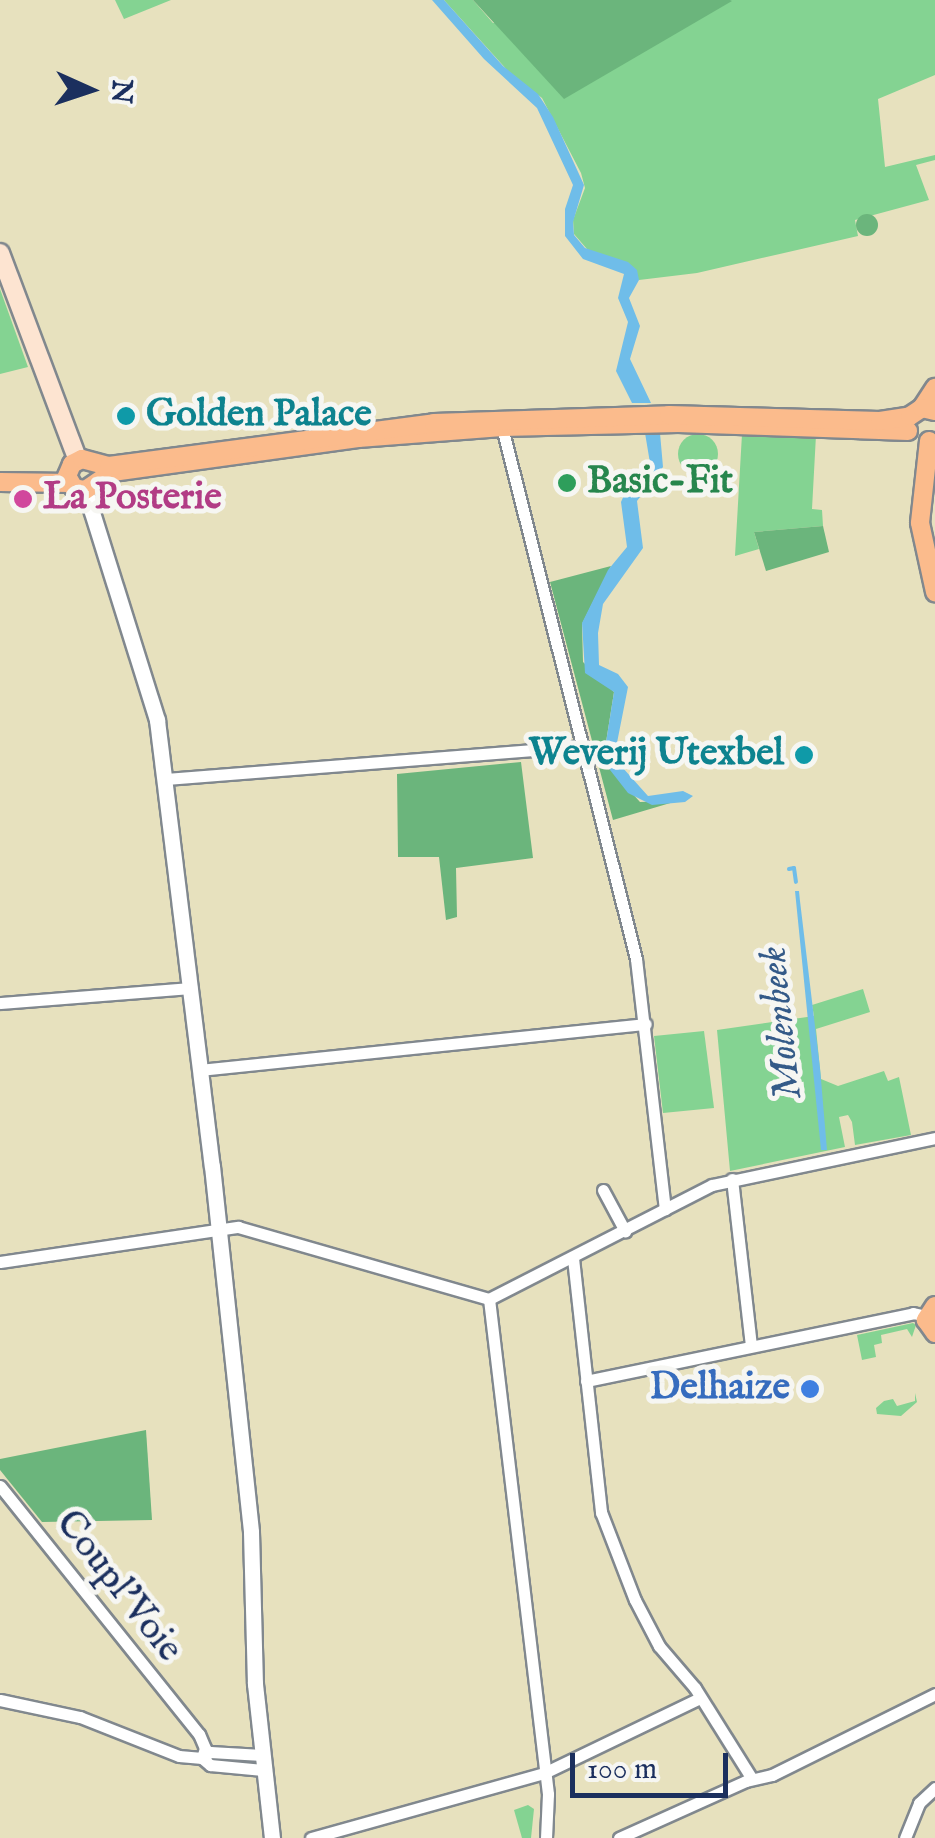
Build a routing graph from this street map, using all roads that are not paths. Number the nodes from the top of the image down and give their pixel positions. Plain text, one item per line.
1 (0, 254) edge
2 (926, 418) edge
3 (502, 427) junction
4 (82, 474) junction
5 (6, 482) edge
6 (935, 592) edge
7 (582, 746) junction
8 (165, 779) junction
9 (191, 988) junction
10 (0, 1003) edge
11 (646, 1024) junction
12 (200, 1070) junction
13 (935, 1138) edge
14 (732, 1179) junction
15 (603, 1190) dead end
16 (665, 1209) junction
17 (219, 1228) junction
18 (625, 1230) junction
19 (573, 1258) junction
20 (0, 1262) edge
21 (490, 1299) junction
22 (933, 1327) edge
23 (750, 1346) junction
24 (586, 1381) junction
25 (0, 1486) edge
26 (935, 1694) edge
27 (700, 1698) junction
28 (0, 1700) edge
29 (196, 1758) junction
30 (262, 1762) junction
31 (544, 1772) junction
32 (752, 1779) junction
33 (933, 1789) edge
34 (272, 1838) edge
35 (311, 1838) edge
36 (546, 1838) edge
37 (620, 1838) edge
38 (904, 1838) edge

1 - 4 main road
2 - 3 main road
2 - 4 main road
2 - 6 main road
3 - 4 main road
3 - 7 street
4 - 5 main road
4 - 8 street
7 - 8 street
7 - 11 street
8 - 9 street
9 - 10 street
9 - 12 street
11 - 12 street
11 - 16 street
12 - 17 street
13 - 14 street
14 - 16 street
14 - 23 street
15 - 18 street
16 - 18 street
17 - 20 street
17 - 21 street
17 - 30 street
18 - 19 street
19 - 21 street
19 - 24 street
21 - 31 street
22 - 23 street
23 - 24 street
24 - 27 street
25 - 29 street, Coupl'Voie
26 - 32 street
27 - 31 street
27 - 32 street
28 - 29 street
29 - 30 street
30 - 34 street
31 - 35 street
31 - 36 street
32 - 37 street
33 - 38 street

